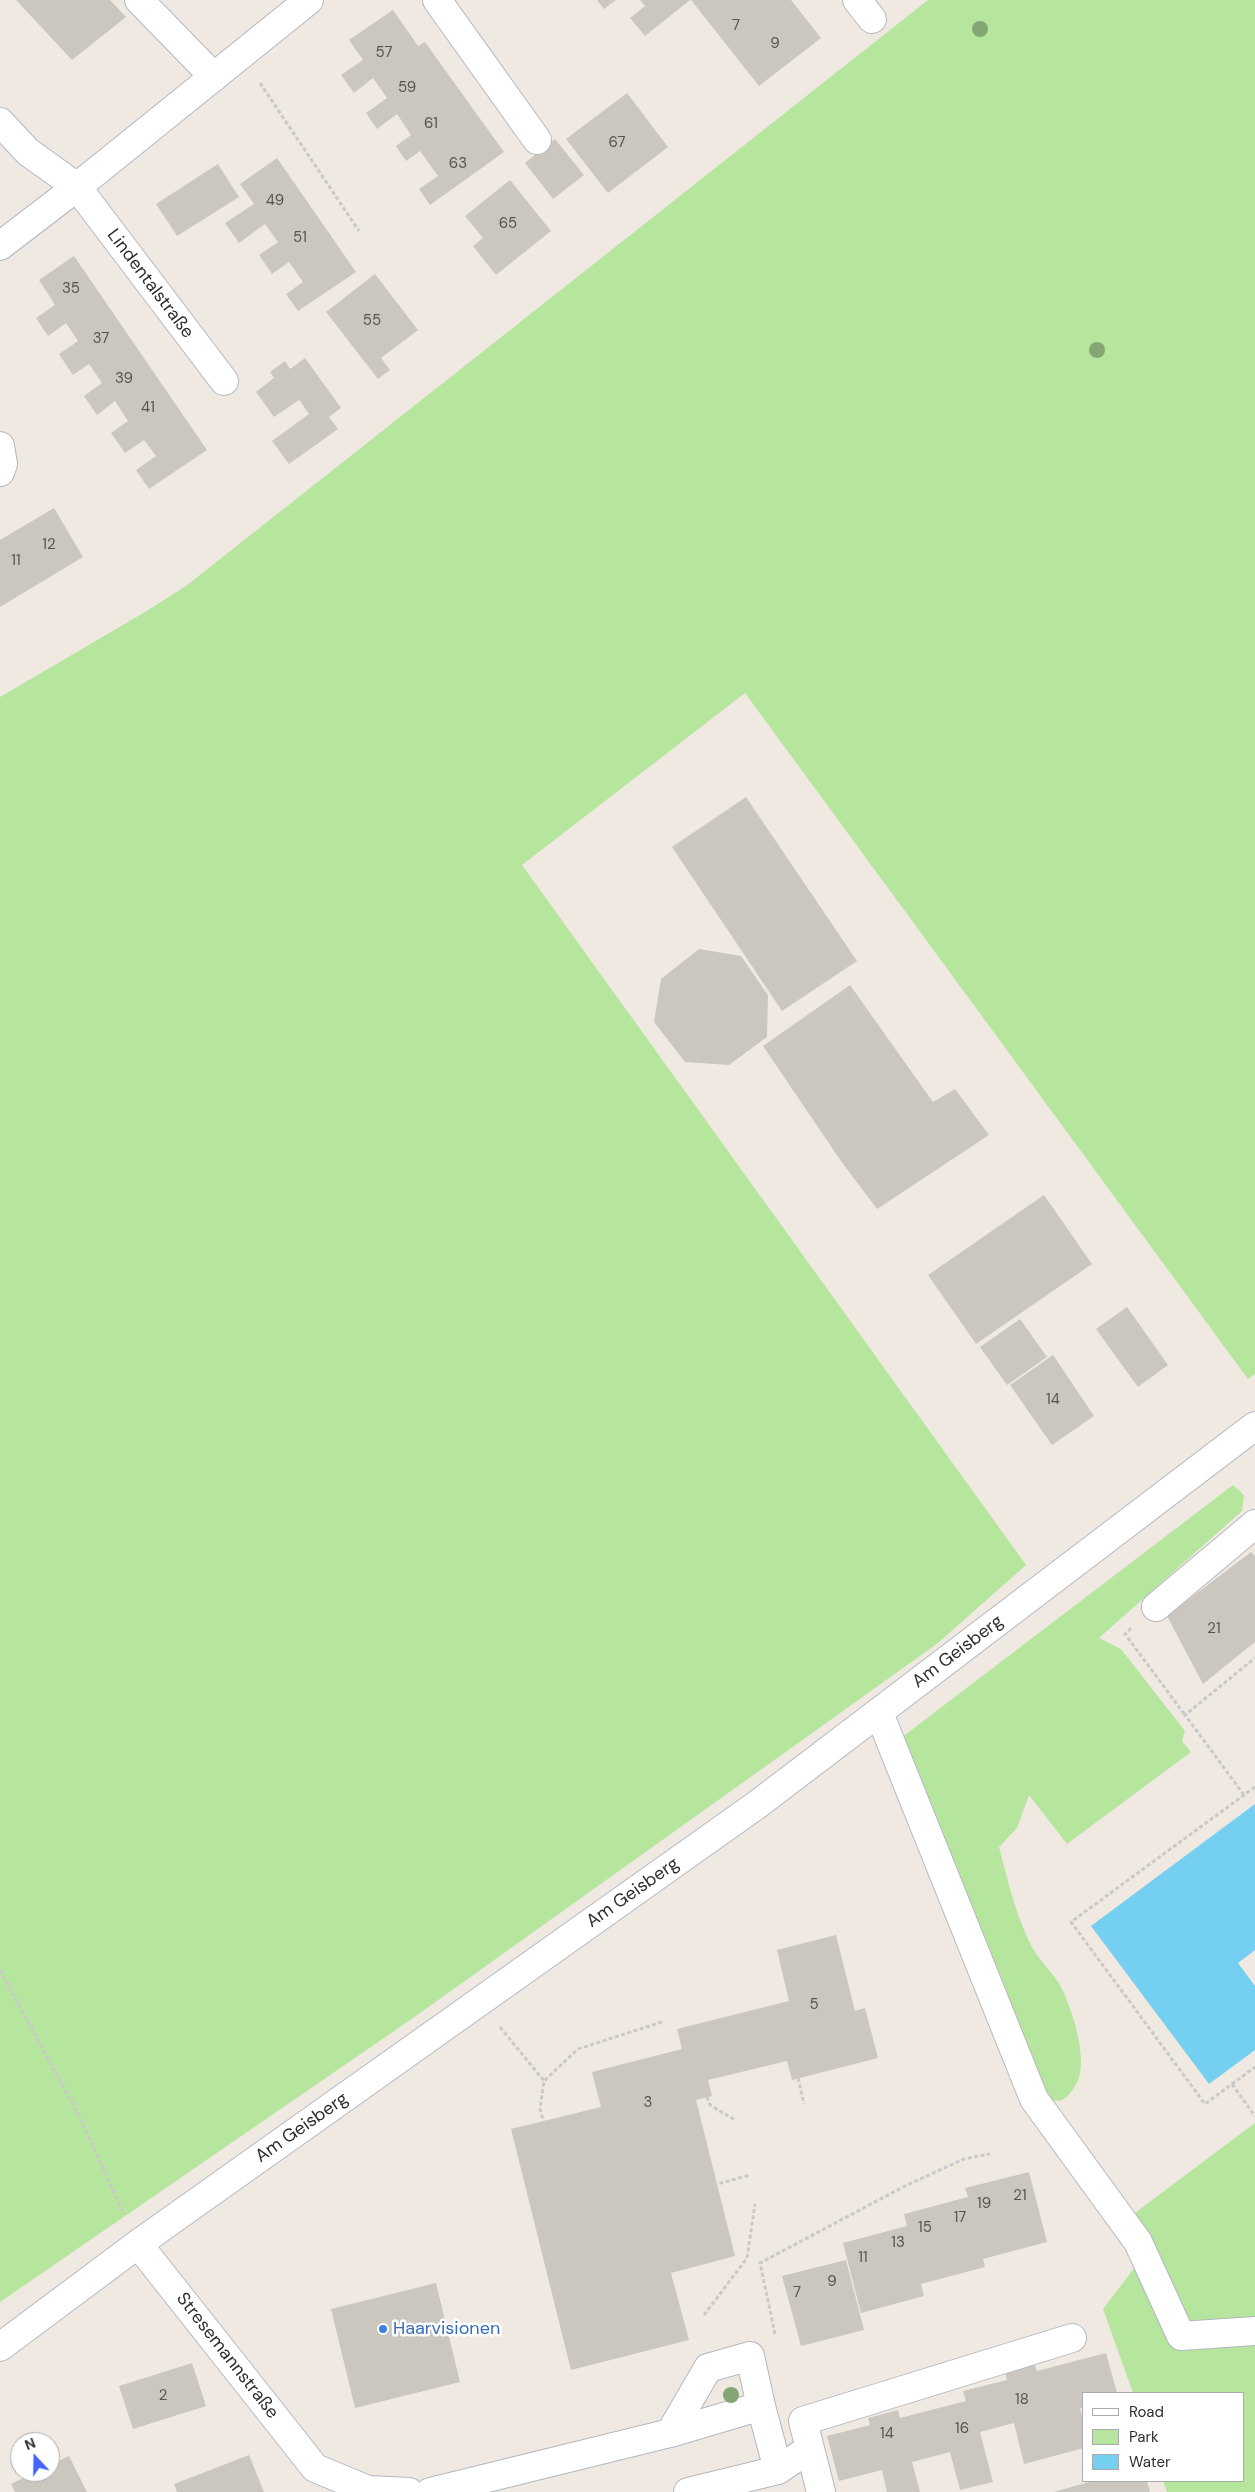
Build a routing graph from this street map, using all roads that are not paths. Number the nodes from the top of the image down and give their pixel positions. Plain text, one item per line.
1 (139, 0) edge
2 (309, 0) edge
3 (437, 0) edge
4 (214, 77) junction
5 (0, 122) edge
6 (537, 140) dead end
7 (77, 187) junction
8 (0, 246) edge
9 (224, 382) dead end
10 (0, 446) edge
11 (0, 472) edge
12 (1255, 1426) edge
13 (1255, 1524) edge
14 (1156, 1607) road end
15 (878, 1713) junction
16 (138, 2244) junction
17 (1255, 2331) edge
18 (1072, 2338) dead end
19 (0, 2347) edge
20 (761, 2406) junction
21 (670, 2433) junction
22 (809, 2449) junction
23 (778, 2470) junction
24 (321, 2480) edge
25 (409, 2492) edge
26 (430, 2492) edge
27 (688, 2492) edge
28 (821, 2492) edge

1 - 4 street
2 - 4 street
3 - 6 street
4 - 7 street
5 - 7 street, Lindentalstraße
7 - 8 street
7 - 9 street, Lindentalstraße
10 - 11 street
12 - 15 street, Am Geisberg
13 - 14 street
15 - 16 street, Am Geisberg
15 - 17 street
16 - 19 street, Am Geisberg
16 - 24 street, Stresemannstraße
18 - 22 street
20 - 21 street
20 - 21 street
20 - 23 street
21 - 26 street
22 - 23 street
22 - 28 street
23 - 27 street
24 - 25 street, Stresemannstraße

